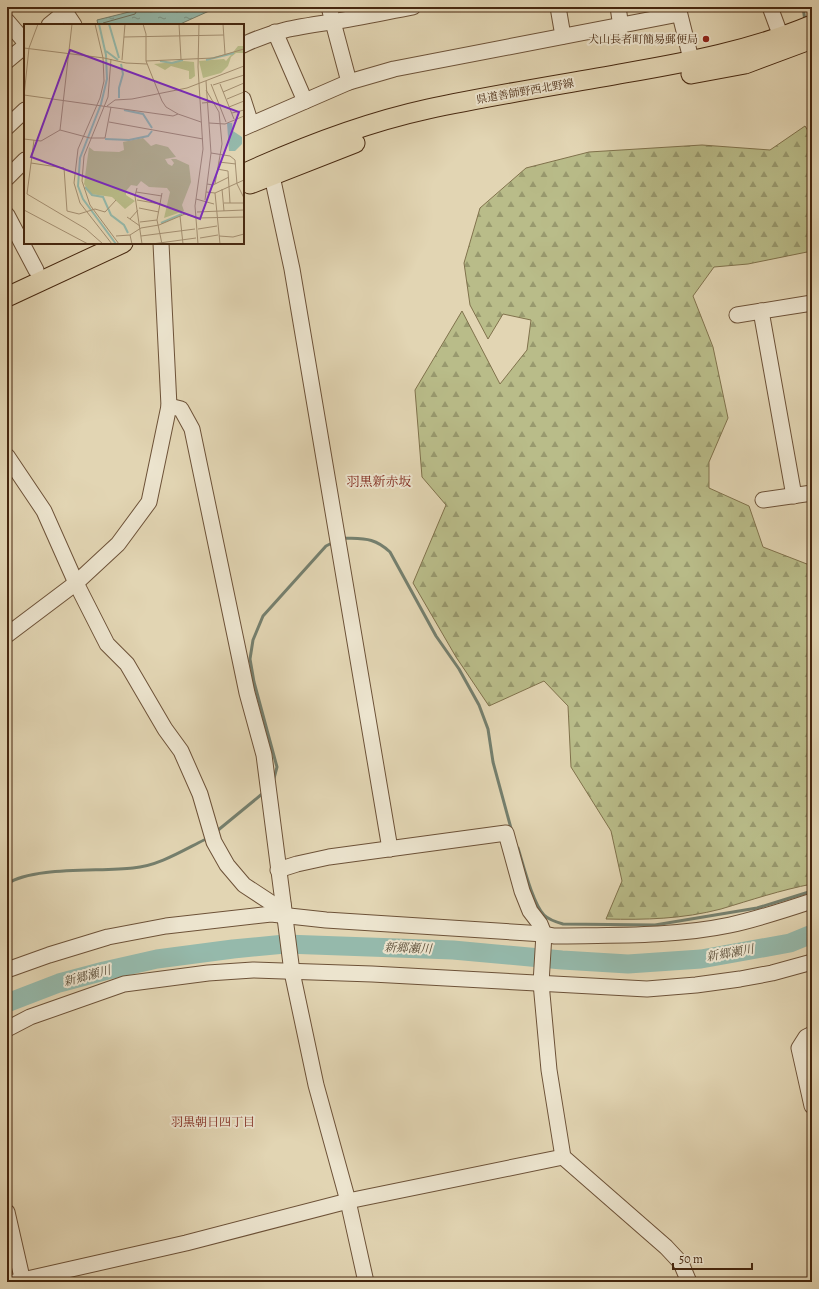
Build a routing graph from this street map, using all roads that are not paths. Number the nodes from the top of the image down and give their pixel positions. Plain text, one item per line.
1 (329, 7) edge
2 (413, 7) edge
3 (558, 7) edge
4 (618, 7) edge
5 (770, 7) edge
6 (63, 9) edge
7 (385, 9) edge
8 (678, 11) edge
9 (7, 21) edge
10 (332, 22) junction
11 (50, 24) edge
12 (73, 24) edge
13 (621, 27) junction
14 (275, 32) junction
15 (780, 34) dead end
16 (808, 34) edge
17 (563, 36) junction
18 (24, 41) edge
19 (244, 45) edge
20 (24, 47) edge
21 (7, 61) edge
22 (693, 67) junction
23 (349, 82) junction
24 (305, 101) junction
25 (244, 106) edge
26 (24, 111) edge
27 (247, 126) edge
28 (7, 127) edge
29 (24, 161) edge
30 (244, 174) edge
31 (272, 176) junction
32 (7, 178) edge
33 (244, 187) edge
34 (7, 215) edge
35 (16, 234) edge
36 (93, 244) edge
37 (121, 244) edge
38 (161, 244) edge
39 (36, 270) junction
40 (7, 284) edge
41 (7, 297) edge
42 (812, 303) edge
43 (761, 311) junction
44 (737, 314) dead end
45 (168, 406) junction
46 (7, 456) edge
47 (812, 493) edge
48 (794, 496) junction
49 (763, 500) dead end
50 (76, 583) junction
51 (7, 635) edge
52 (390, 849) junction
53 (278, 870) junction
54 (812, 901) edge
55 (284, 913) junction
56 (544, 934) junction
57 (812, 962) edge
58 (7, 970) edge
59 (292, 972) junction
60 (541, 983) junction
61 (7, 1029) edge
62 (812, 1034) edge
63 (812, 1106) edge
64 (562, 1157) junction
65 (348, 1201) junction
66 (7, 1212) edge
67 (20, 1281) edge
68 (366, 1282) edge
69 (689, 1282) edge

1 - 10 street
2 - 7 street
3 - 17 street
4 - 13 street
5 - 15 street
6 - 11 street
6 - 12 street
7 - 10 street
8 - 13 street
8 - 22 street
9 - 18 street
10 - 14 street
10 - 23 street
13 - 17 street
14 - 19 street
14 - 24 street
16 - 22 main road, 県道善師野西北野線
17 - 23 street
20 - 21 street
22 - 30 main road, 県道善師野西北野線
22 - 31 main road, 県道善師野西北野線
23 - 24 street
24 - 27 street
25 - 27 street
26 - 28 street
29 - 32 street
31 - 33 main road, 県道善師野西北野線
31 - 52 street
34 - 35 street
35 - 39 street
36 - 39 main road
37 - 41 main road
38 - 45 street
39 - 40 main road
42 - 43 street
43 - 44 street
43 - 48 street
45 - 50 street
45 - 53 street
46 - 50 street
47 - 48 street
48 - 49 street
50 - 51 street
50 - 55 street
52 - 53 street
52 - 56 street
53 - 55 street
54 - 56 street
55 - 56 street
55 - 58 street
55 - 59 street
56 - 60 street
57 - 60 street
59 - 60 street
59 - 61 street
59 - 65 street
60 - 64 street
62 - 63 street
64 - 65 street
64 - 69 street
65 - 67 street
65 - 68 street
66 - 67 street

